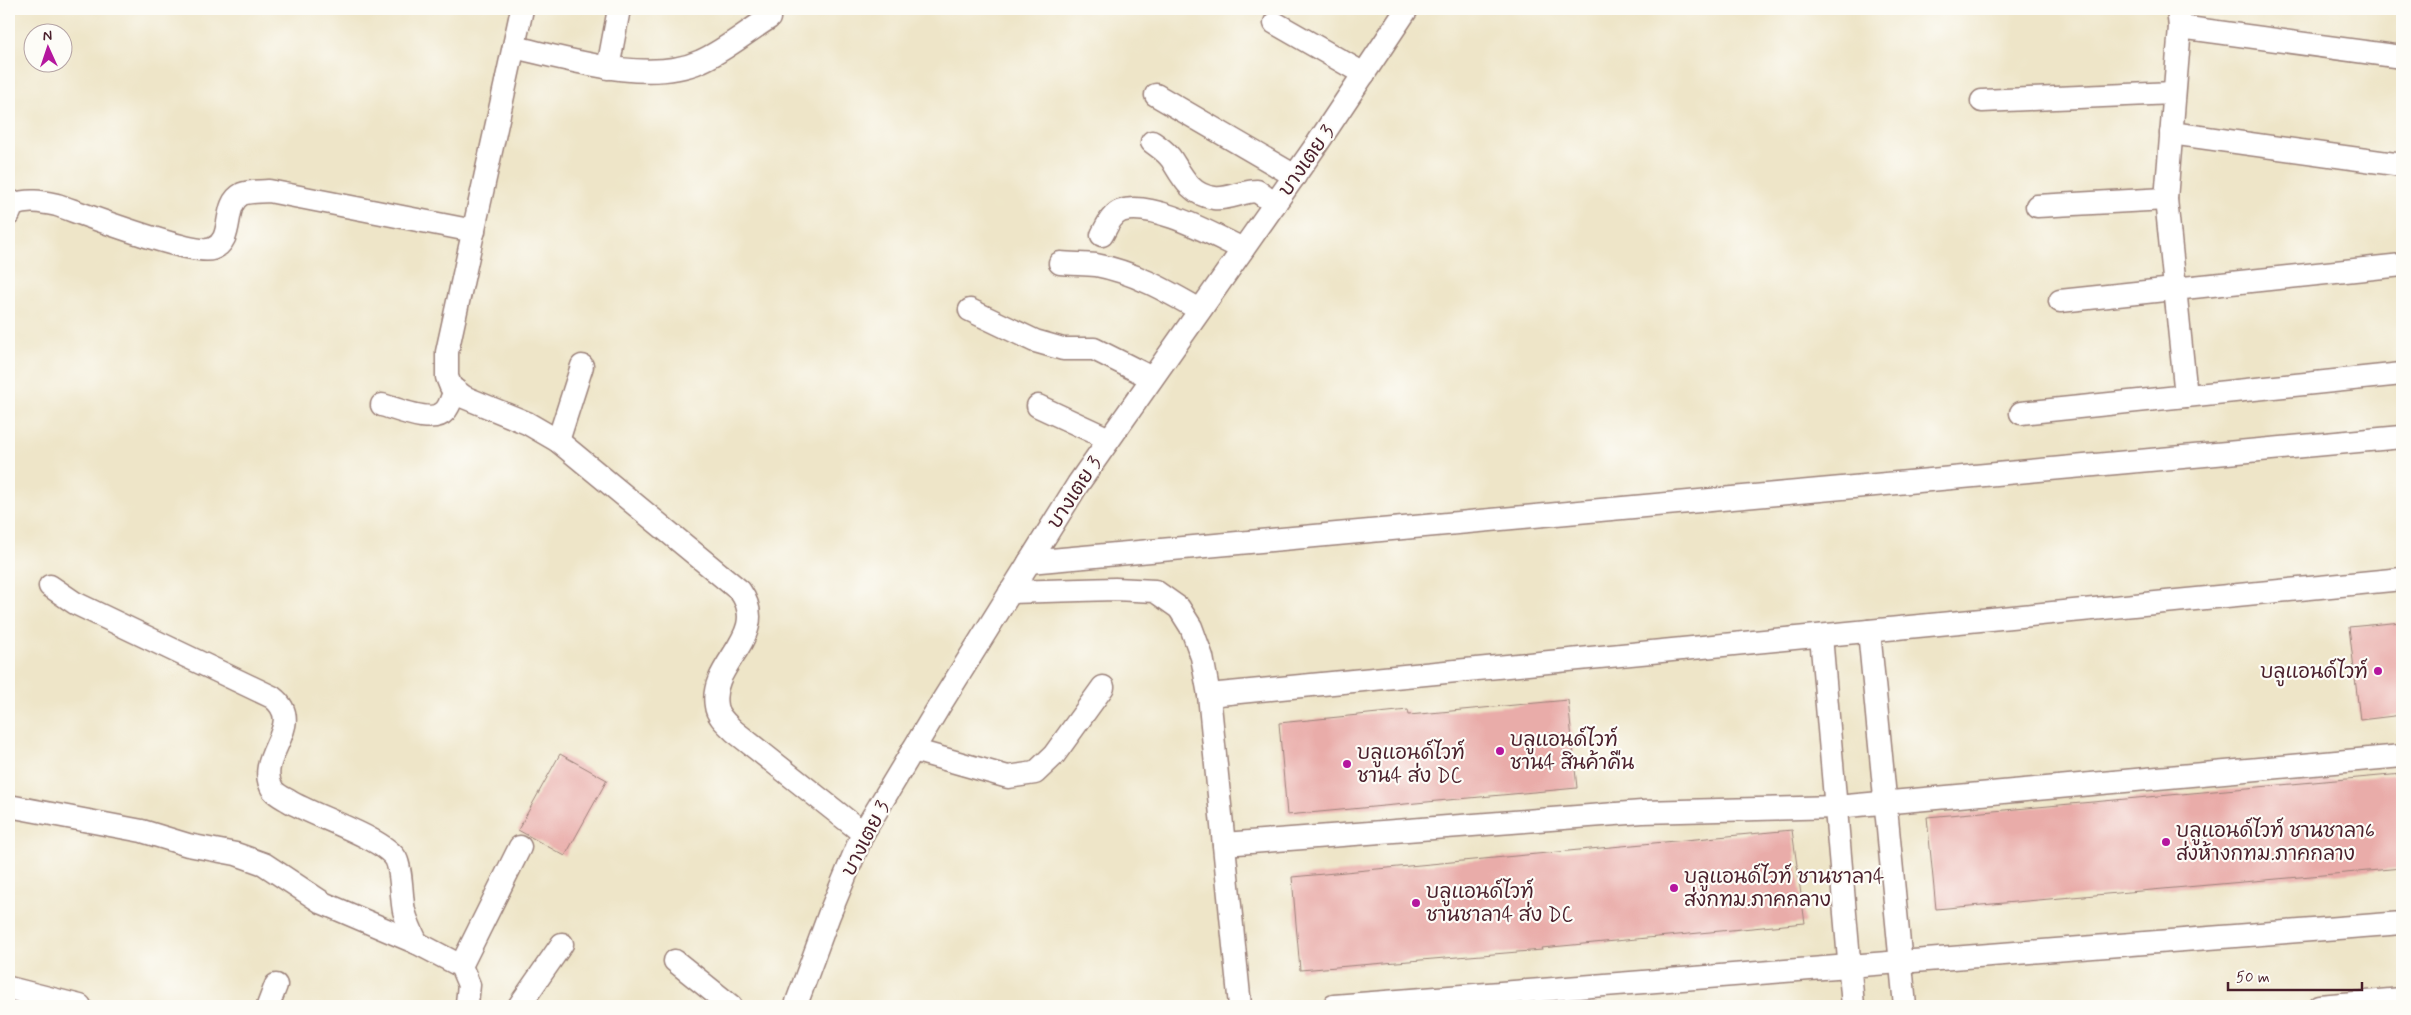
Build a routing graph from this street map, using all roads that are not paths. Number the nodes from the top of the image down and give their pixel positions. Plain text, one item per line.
1 (522, 9) edge
2 (619, 9) edge
3 (1407, 9) edge
4 (769, 18) dead end
5 (2179, 18) edge
6 (1275, 23) dead end
7 (514, 47) junction
8 (2402, 57) edge
9 (608, 68) junction
10 (1364, 74) junction
11 (2174, 93) junction
12 (1156, 95) dead end
13 (1982, 101) dead end
14 (2171, 133) junction
15 (1152, 142) dead end
16 (2402, 165) edge
17 (1295, 176) junction
18 (2166, 199) junction
19 (1275, 204) junction
20 (2037, 206) dead end
21 (9, 214) edge
22 (474, 231) junction
23 (1102, 235) dead end
24 (1243, 250) junction
25 (1060, 263) dead end
26 (2402, 265) edge
27 (2176, 289) junction
28 (2060, 301) dead end
29 (970, 310) dead end
30 (1200, 310) junction
31 (582, 366) dead end
32 (2402, 374) edge
33 (1152, 378) junction
34 (455, 390) junction
35 (2186, 396) junction
36 (382, 405) dead end
37 (1038, 406) dead end
38 (2021, 413) dead end
39 (2402, 437) edge
40 (1109, 439) junction
41 (558, 441) junction
42 (1029, 562) junction
43 (2402, 579) edge
44 (50, 586) dead end
45 (1010, 592) junction
46 (1869, 631) junction
47 (1821, 636) junction
48 (1103, 686) dead end
49 (1209, 695) junction
50 (913, 750) junction
51 (2402, 756) edge
52 (1885, 802) junction
53 (9, 806) edge
54 (1836, 807) junction
55 (864, 833) junction
56 (1224, 844) junction
57 (520, 847) dead end
58 (2402, 923) edge
59 (417, 943) junction
60 (562, 944) dead end
61 (675, 961) dead end
62 (1901, 962) junction
63 (462, 966) junction
64 (1850, 966) junction
65 (276, 985) dead end
66 (9, 988) edge
67 (2402, 999) edge
68 (468, 1005) edge
69 (795, 1005) edge
70 (80, 1006) edge
71 (268, 1006) edge
72 (519, 1006) edge
73 (731, 1006) edge
74 (1240, 1006) edge
75 (1334, 1006) edge
76 (1853, 1006) edge
77 (1905, 1006) edge
78 (2319, 1006) edge

1 - 7 street
2 - 9 street
3 - 10 street, บางเตย 3
4 - 9 street
5 - 8 street
5 - 11 street
6 - 10 street
7 - 9 street
7 - 22 street
10 - 17 street, บางเตย 3
11 - 13 street
11 - 14 street
12 - 17 street
14 - 16 street
14 - 18 street
15 - 19 street
17 - 19 street, บางเตย 3
18 - 20 street
18 - 27 street
19 - 24 street, บางเตย 3
21 - 22 street
22 - 34 street
23 - 24 street
24 - 30 street, บางเตย 3
25 - 30 street
26 - 27 street
27 - 28 street
27 - 35 street
29 - 33 street
30 - 33 street, บางเตย 3
31 - 41 street
32 - 35 street
33 - 40 street, บางเตย 3
34 - 36 street
34 - 41 street
35 - 38 street
37 - 40 street
39 - 42 street
40 - 42 street, บางเตย 3
41 - 55 street
42 - 45 street, บางเตย 3
43 - 46 street
44 - 59 street
45 - 49 street
45 - 50 street, บางเตย 3
46 - 47 street
46 - 52 street
47 - 49 street
47 - 54 street
48 - 50 street
49 - 56 street
50 - 55 street, บางเตย 3
51 - 52 street
52 - 54 street
52 - 62 street
53 - 59 street
54 - 56 street
54 - 64 street
55 - 69 street, บางเตย 3
56 - 74 street
57 - 63 street
58 - 62 street
59 - 63 street
60 - 72 street
61 - 73 street
62 - 64 street
62 - 77 street
63 - 68 street
64 - 75 street
64 - 76 street
65 - 71 street
66 - 70 street
67 - 78 street

